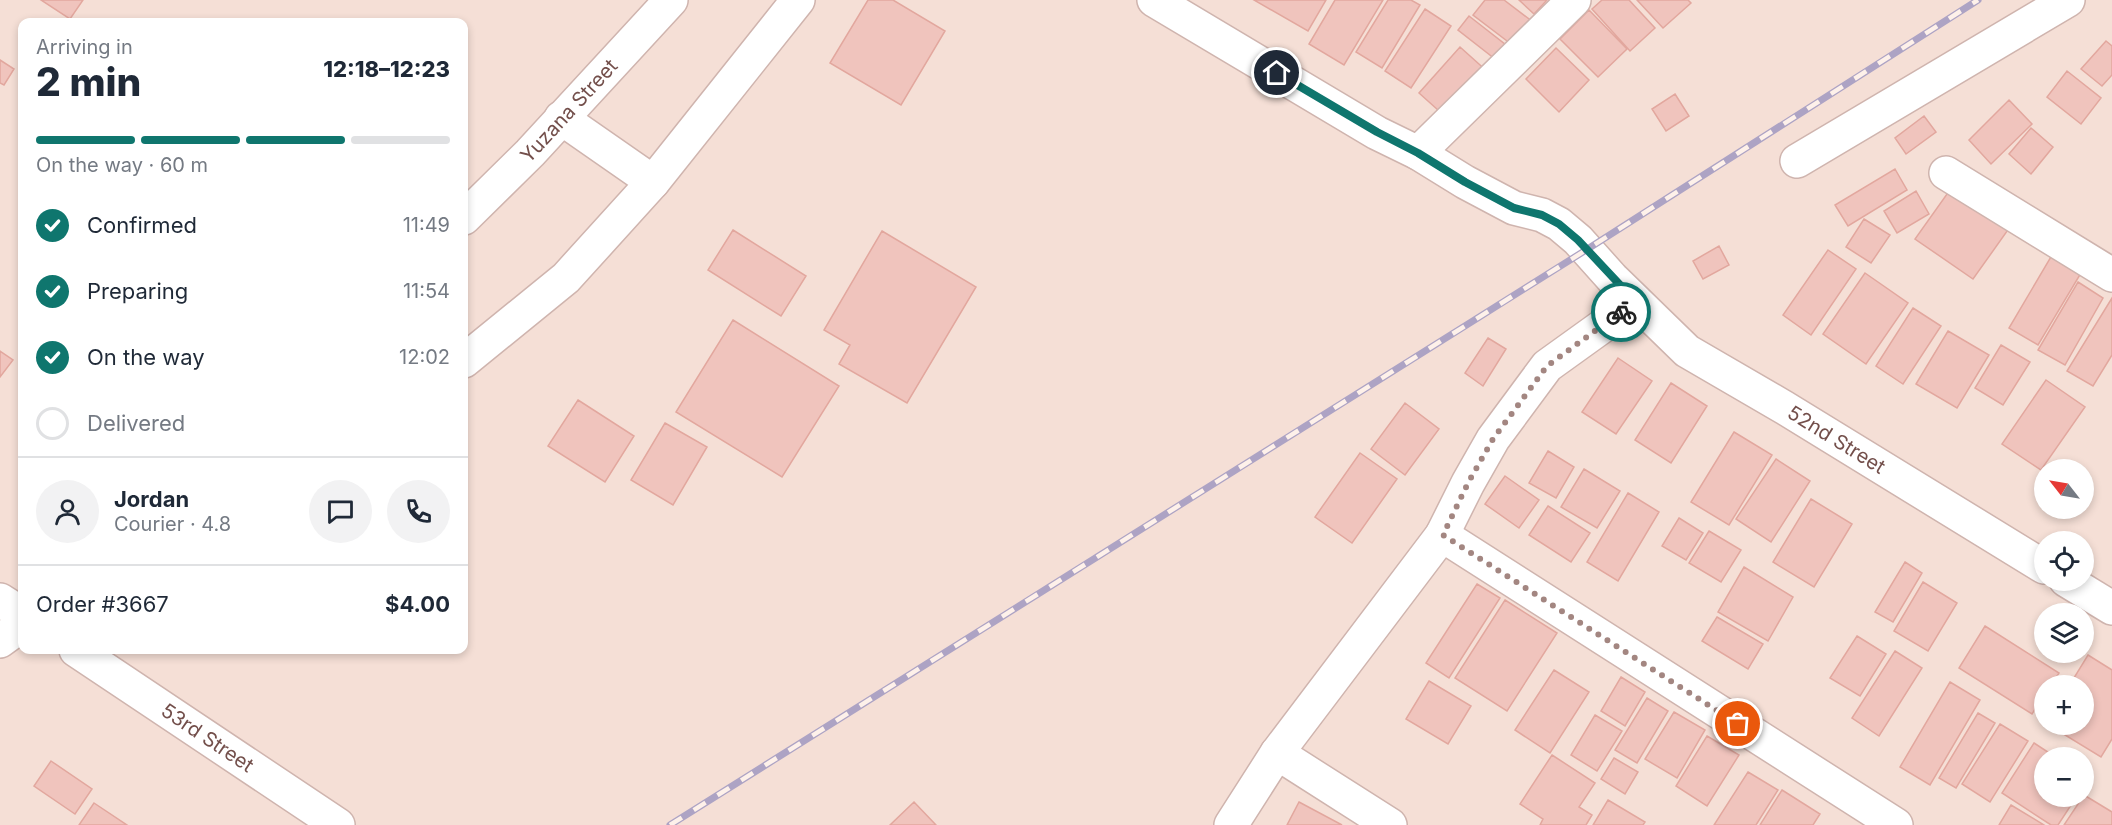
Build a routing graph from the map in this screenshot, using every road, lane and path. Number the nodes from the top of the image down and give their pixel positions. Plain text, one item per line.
1 (671, 0) edge
2 (798, 0) edge
3 (1574, 0) edge
4 (2068, 0) edge
5 (1173, 5) edge
6 (561, 118) junction
7 (1418, 153) junction
8 (1797, 162) dead end
9 (1946, 172) dead end
10 (653, 182) junction
11 (468, 214) edge
12 (2112, 275) edge
13 (1636, 302) junction
14 (468, 358) edge
15 (1443, 535) junction
16 (2034, 561) edge
17 (2084, 591) edge
18 (0, 600) edge
19 (2112, 608) edge
20 (18, 611) edge
21 (18, 629) edge
22 (0, 641) edge
23 (81, 654) edge
24 (1277, 753) junction
25 (338, 825) edge
26 (1231, 825) edge
27 (1390, 825) edge
28 (1896, 825) edge

1 - 6 street, Yuzana Street
2 - 10 street
3 - 7 street
4 - 8 street
5 - 7 street, 52nd Street
6 - 10 street
6 - 11 street, Yuzana Street
7 - 13 street, 52nd Street
9 - 12 street
10 - 14 street
13 - 15 street
13 - 16 street, 52nd Street
15 - 24 street
15 - 28 street
17 - 19 street
18 - 20 street
21 - 22 street
23 - 25 street, 53rd Street
24 - 26 street
24 - 27 street

